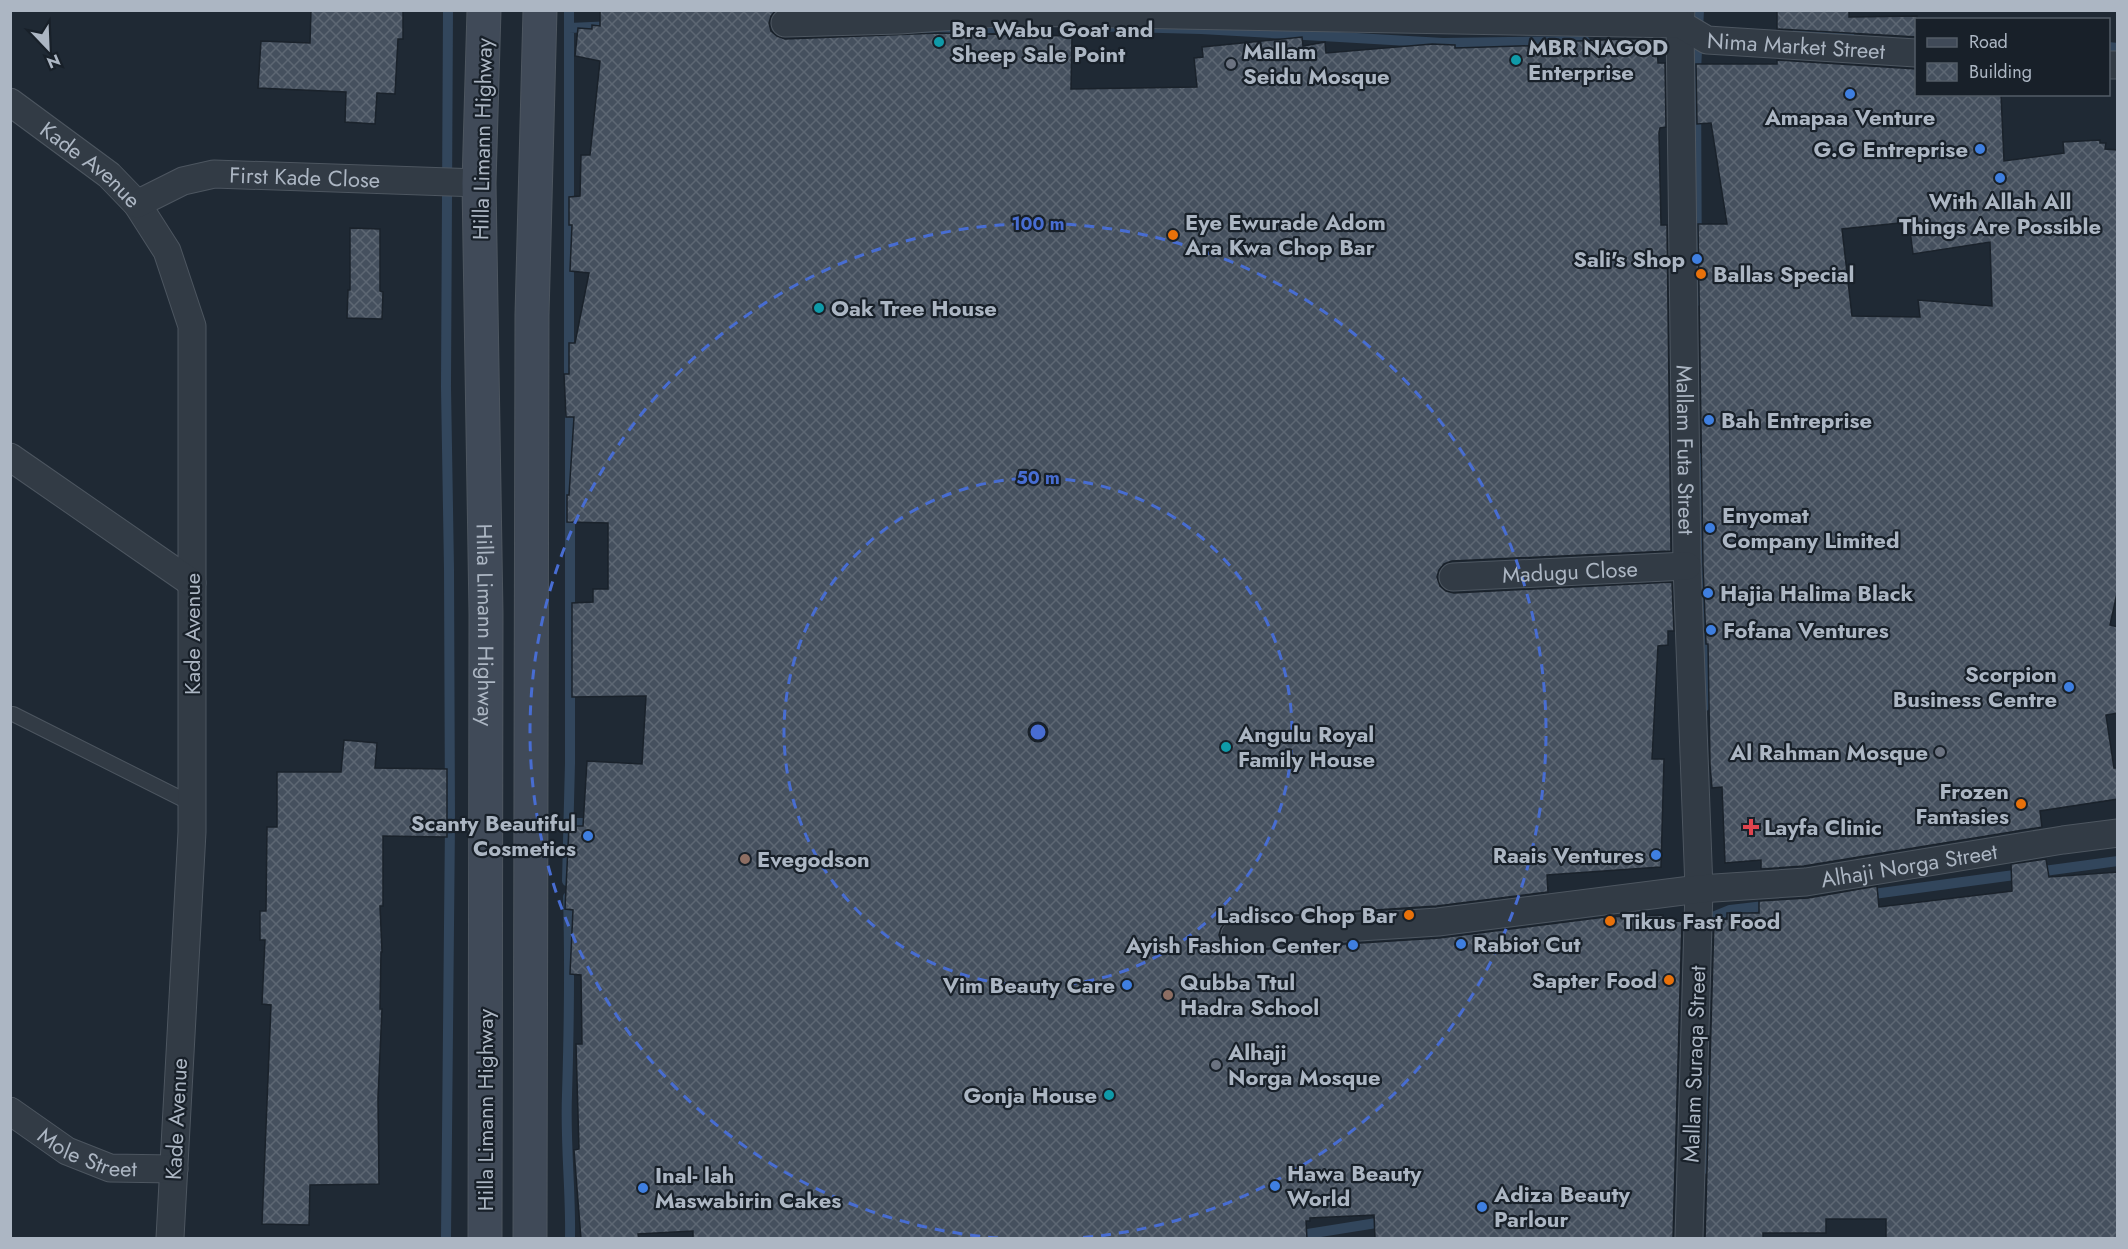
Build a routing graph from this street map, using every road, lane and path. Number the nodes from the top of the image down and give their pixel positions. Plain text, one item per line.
1 (484, 10) edge
2 (540, 10) edge
3 (1681, 17) edge
4 (785, 22) dead end
5 (1915, 53) edge
6 (10, 102) edge
7 (479, 183) junction
8 (137, 204) junction
9 (10, 457) edge
10 (1687, 566) junction
11 (1454, 577) dead end
12 (192, 583) junction
13 (13, 714) dead end
14 (192, 804) junction
15 (2118, 833) edge
16 (1699, 889) junction
17 (1235, 935) dead end
18 (10, 1111) edge
19 (174, 1169) junction
20 (170, 1239) edge
21 (485, 1239) edge
22 (530, 1239) edge
23 (1689, 1239) edge

1 - 7 main road, Hilla Limann Highway
2 - 22 main road, Hilla Limann Highway
3 - 4 street
3 - 5 street, Nima Market Street
3 - 10 street, Mallam Futa Street
6 - 8 street, Kade Avenue
7 - 8 street, First Kade Close
7 - 21 main road, Hilla Limann Highway
8 - 12 street, Kade Avenue
9 - 12 street
10 - 11 street, Madugu Close
10 - 16 street, Mallam Futa Street
12 - 14 street, Kade Avenue
13 - 14 lane
14 - 19 street, Kade Avenue
15 - 16 street, Alhaji Norga Street
16 - 17 street, Alhaji Norga Street
16 - 23 street, Mallam Suraqa Street
18 - 19 street, Mole Street
19 - 20 street, Kade Avenue

